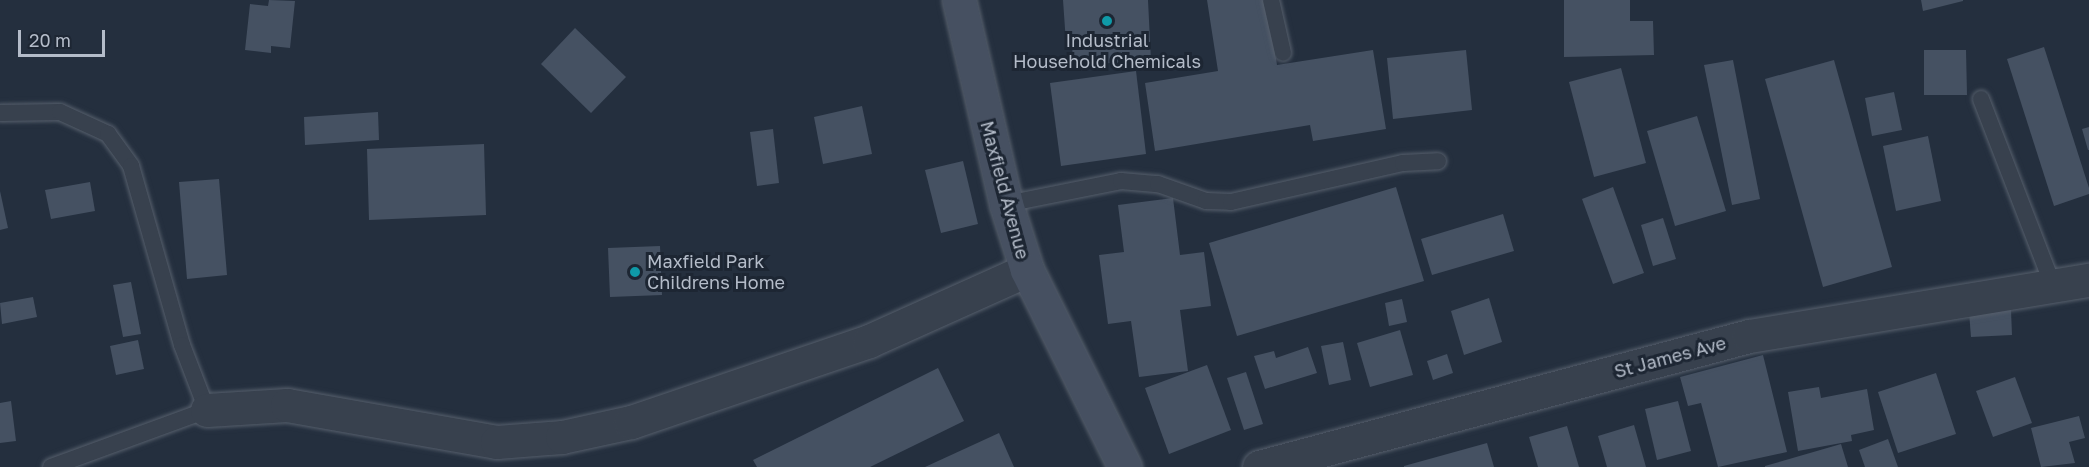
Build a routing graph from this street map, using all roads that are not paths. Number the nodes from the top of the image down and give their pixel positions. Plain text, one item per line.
1 (959, 0) edge
2 (1271, 0) edge
3 (1282, 53) dead end
4 (1981, 99) dead end
5 (0, 113) edge
6 (1438, 161) dead end
7 (1006, 204) junction
8 (1027, 270) junction
9 (2089, 280) edge
10 (2053, 286) junction
11 (207, 410) junction
12 (51, 467) edge
13 (1125, 467) edge
14 (1258, 467) edge

1 - 7 main road, Maxfield Avenue
2 - 3 lane
4 - 10 lane
5 - 11 lane
6 - 7 lane
7 - 8 main road, Maxfield Avenue
8 - 11 street
8 - 13 main road, Maxfield Avenue
9 - 10 street, St James Ave
10 - 14 street, St James Ave
11 - 12 lane

